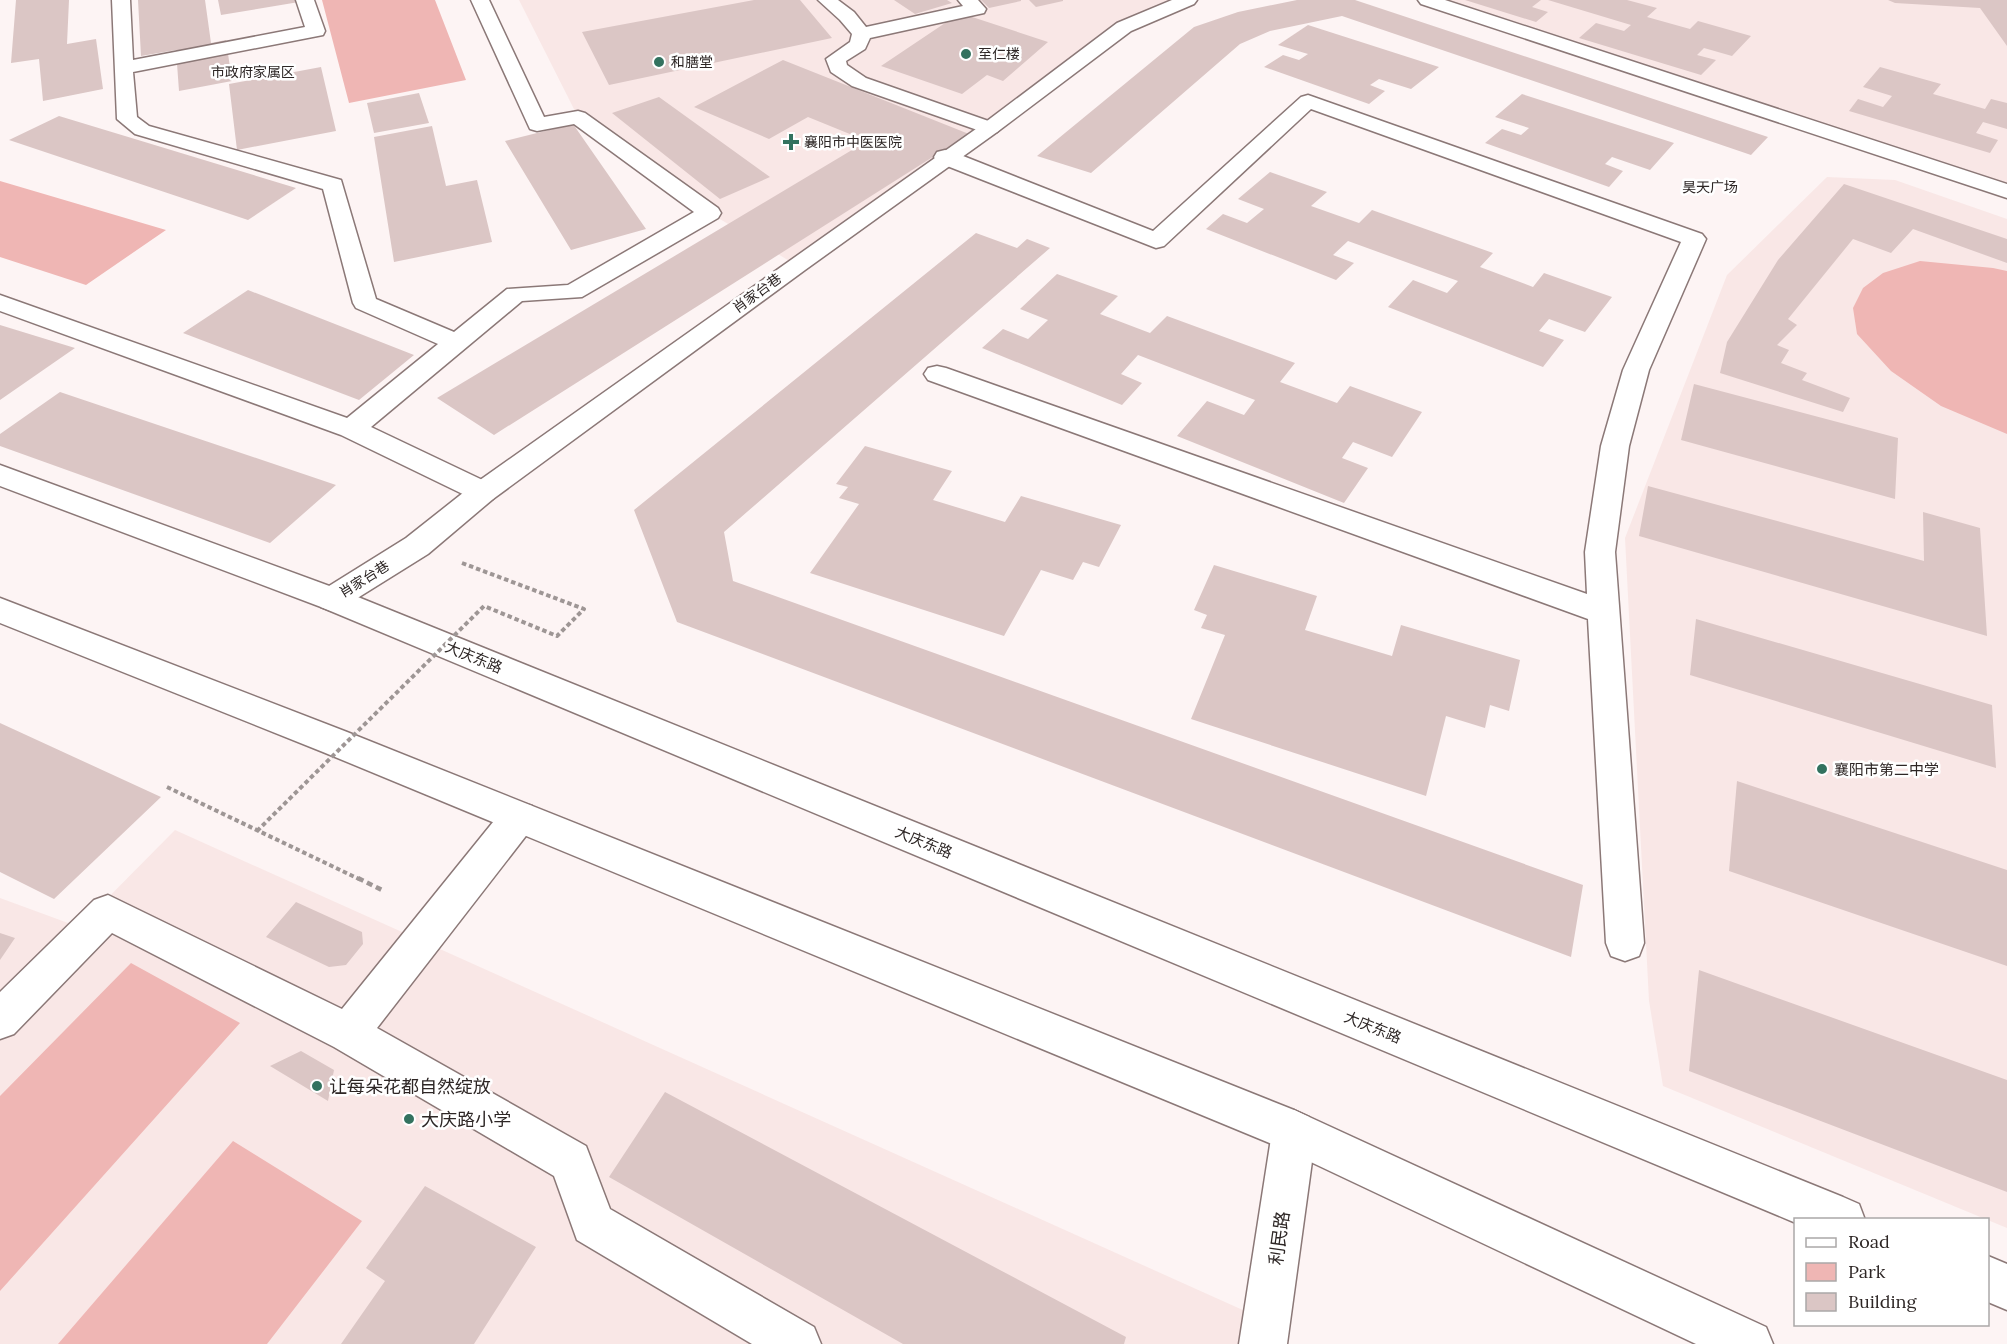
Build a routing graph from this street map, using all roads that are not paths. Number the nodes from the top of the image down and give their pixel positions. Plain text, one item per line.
1 (121, 0) edge
2 (305, 0) edge
3 (480, 0) edge
4 (827, 0) edge
5 (967, 0) edge
6 (1188, 0) edge
7 (1427, 0) edge
8 (862, 33) junction
9 (123, 68) junction
10 (990, 128) junction
11 (945, 157) junction
12 (2007, 191) edge
13 (0, 302) edge
14 (457, 343) junction
15 (937, 374) dead end
16 (351, 429) junction
17 (0, 475) edge
18 (483, 492) junction
19 (332, 599) junction
20 (0, 610) edge
21 (1604, 612) junction
22 (519, 817) junction
23 (1625, 943) dead end
24 (0, 1020) edge
25 (348, 1033) junction
26 (1294, 1132) junction
27 (1838, 1218) edge
28 (1989, 1279) edge
29 (2007, 1287) edge
30 (797, 1344) edge
31 (1263, 1344) edge
32 (1749, 1344) edge

1 - 9 main road
2 - 9 main road
3 - 14 main road
4 - 8 main road
5 - 8 main road
6 - 10 main road, 肖家台巷
7 - 12 main road
8 - 10 main road
9 - 14 main road
10 - 11 main road, 肖家台巷
11 - 18 main road, 肖家台巷
11 - 21 main road
13 - 16 main road
14 - 16 main road
15 - 21 main road
16 - 18 main road
17 - 19 main road, 大庆东路
18 - 19 main road, 肖家台巷
19 - 27 main road, 大庆东路
20 - 22 main road
21 - 23 main road
22 - 25 main road
22 - 26 main road
24 - 25 main road
25 - 30 main road
26 - 31 main road, 利民路
26 - 32 main road
28 - 29 main road

